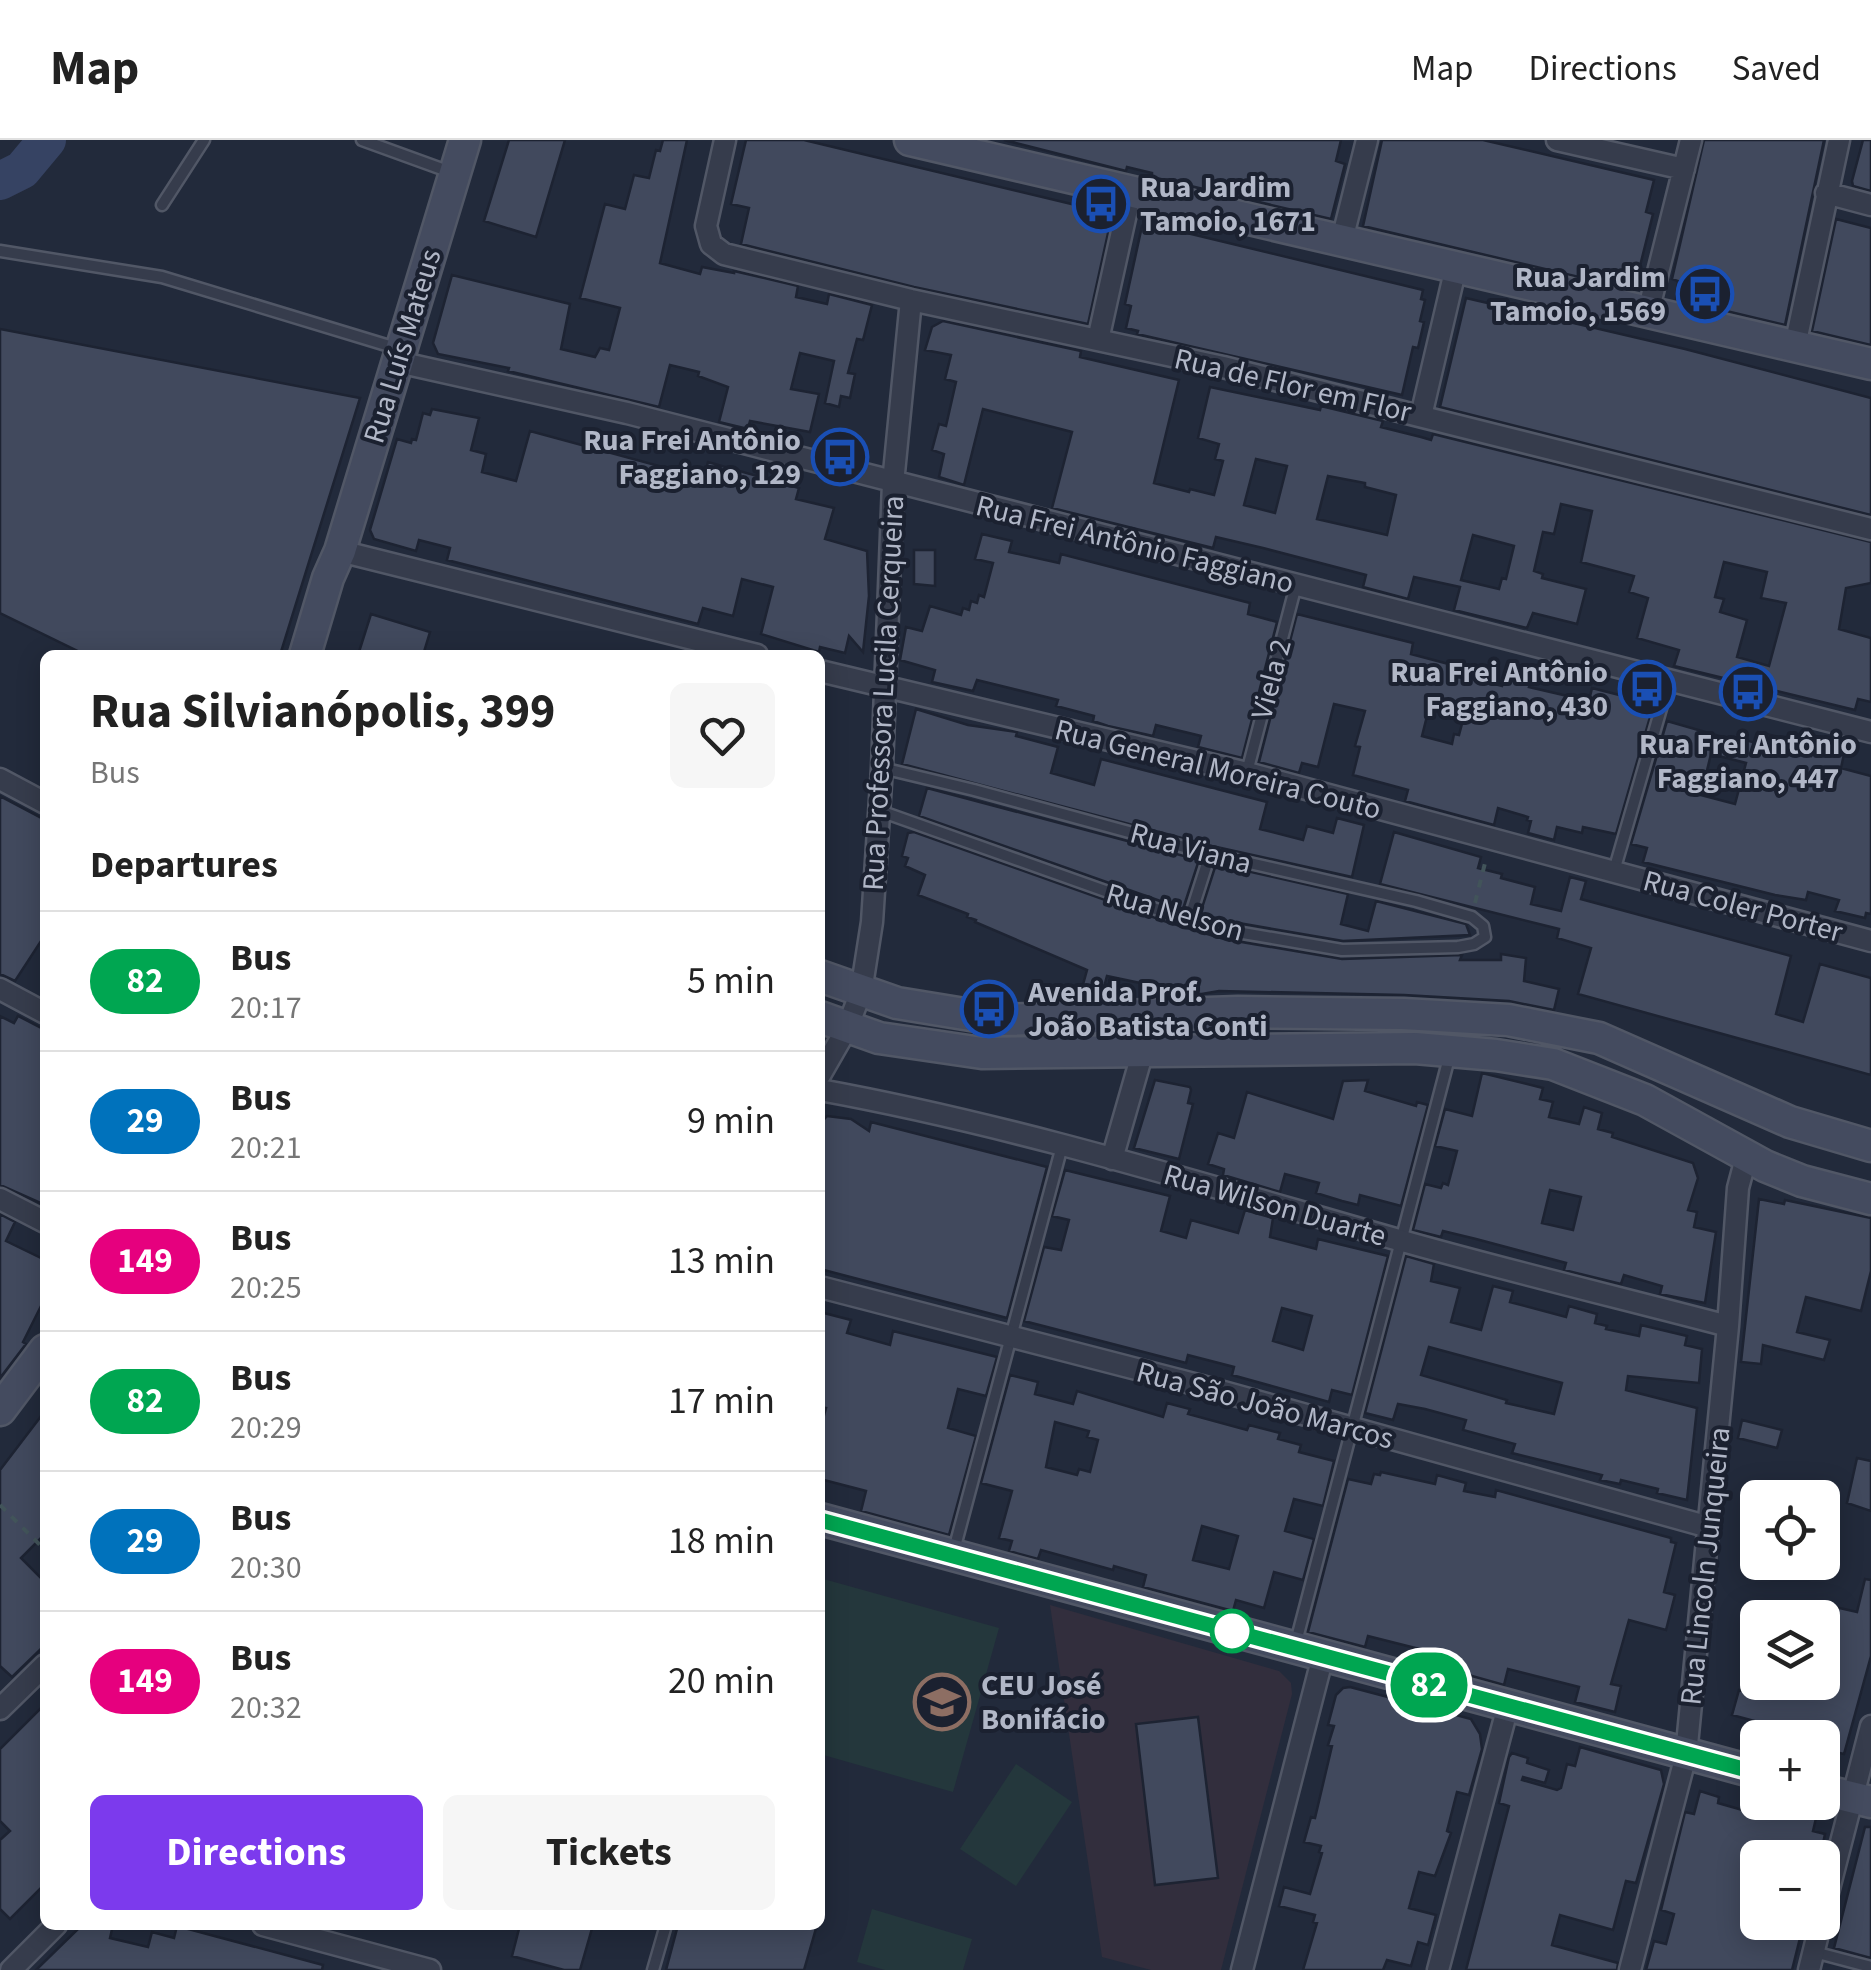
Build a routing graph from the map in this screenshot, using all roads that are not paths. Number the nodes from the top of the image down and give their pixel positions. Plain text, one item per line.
1 (204, 140) edge
2 (362, 140) edge
3 (464, 140) edge
4 (724, 140) edge
5 (910, 140) edge
6 (1367, 140) edge
7 (1556, 140) edge
8 (1690, 140) edge
9 (1839, 140) edge
10 (1684, 170) junction
11 (454, 174) junction
12 (1130, 191) junction
13 (1826, 193) junction
14 (162, 205) dead end
15 (1871, 205) edge
16 (1342, 240) junction
17 (0, 250) edge
18 (1456, 267) junction
19 (911, 300) junction
20 (1648, 312) junction
21 (1098, 340) junction
22 (1795, 346) junction
23 (399, 356) junction
24 (1871, 364) edge
25 (1421, 416) junction
26 (893, 483) junction
27 (1871, 529) edge
28 (340, 551) junction
29 (1296, 585) junction
30 (306, 650) edge
31 (318, 650) edge
32 (738, 650) edge
33 (825, 672) edge
34 (1669, 681) junction
35 (884, 687) junction
36 (1871, 732) edge
37 (882, 768) junction
38 (1247, 773) junction
39 (0, 779) edge
40 (40, 800) edge
41 (880, 811) junction
42 (1210, 854) junction
43 (1614, 871) junction
44 (1189, 920) junction
45 (1482, 940) joint
46 (1871, 941) edge
47 (825, 978) edge
48 (0, 990) edge
49 (861, 992) junction
50 (40, 1010) edge
51 (834, 1022) edge
52 (1143, 1051) junction
53 (1451, 1051) junction
54 (825, 1057) edge
55 (825, 1091) edge
56 (1785, 1120) junction
57 (1062, 1146) junction
58 (1871, 1146) edge
59 (1746, 1158) junction
60 (1112, 1160) junction
61 (0, 1199) edge
62 (1871, 1200) edge
63 (40, 1219) edge
64 (1402, 1240) junction
65 (825, 1288) edge
66 (1728, 1326) junction
67 (1010, 1337) junction
68 (40, 1357) edge
69 (1, 1408) edge
70 (1352, 1430) junction
71 (825, 1521) edge
72 (1709, 1527) junction
73 (952, 1555) junction
74 (1309, 1652) junction
75 (40, 1670) edge
76 (1508, 1706) junction
77 (0, 1710) edge
78 (1871, 1726) edge
79 (1686, 1754) junction
80 (1740, 1768) edge
81 (1862, 1800) edge
82 (1840, 1865) edge
83 (51, 1930) edge
84 (282, 1930) edge
85 (665, 1930) edge
86 (1811, 1961) edge
87 (1871, 1967) edge
88 (11, 1970) edge
89 (426, 1970) edge
90 (653, 1970) edge
91 (1242, 1970) edge
92 (1438, 1970) edge
93 (1630, 1970) edge

1 - 14 lane
2 - 11 lane
3 - 11 main road, Rua Luís Mateus
4 - 19 street, Rua de Flor em Flor
5 - 12 main road
6 - 16 street
7 - 10 street
8 - 10 street
9 - 13 street
10 - 20 street
11 - 23 main road, Rua Luís Mateus
12 - 16 main road
12 - 21 street
13 - 15 street
13 - 22 street
16 - 18 main road
17 - 23 lane
18 - 20 main road
18 - 25 street
19 - 21 street, Rua de Flor em Flor
19 - 26 street, Rua Professora Lucila Cerqueira
20 - 22 main road
21 - 25 street, Rua de Flor em Flor
22 - 24 main road
23 - 26 street, Rua Frei Antônio Faggiano
23 - 28 main road, Rua Luís Mateus
25 - 27 street, Rua de Flor em Flor
26 - 29 street, Rua Frei Antônio Faggiano
26 - 35 street, Rua Professora Lucila Cerqueira
28 - 30 main road, Rua Luís Mateus
28 - 31 main road, Rua Luís Mateus
28 - 32 street
29 - 34 street, Rua Frei Antônio Faggiano
29 - 38 lane, Viela 2
33 - 35 street, Rua General Moreira Couto
34 - 36 street, Rua Frei Antônio Faggiano
34 - 43 lane
35 - 37 street, Rua Professora Lucila Cerqueira
35 - 38 street, Rua General Moreira Couto
37 - 41 street, Rua Professora Lucila Cerqueira
37 - 42 lane, Rua Viana
38 - 43 street, Rua General Moreira Couto
39 - 40 street
41 - 44 lane, Rua Nelson
41 - 49 street, Rua Professora Lucila Cerqueira
42 - 44 lane
42 - 45 lane, Rua Viana
43 - 46 street, Rua Coler Porter
44 - 45 lane, Rua Nelson
47 - 49 main road
48 - 50 street
49 - 51 street, Rua Professora Lucila Cerqueira
49 - 56 main road
51 - 52 main road
51 - 54 street, Rua Professora Lucila Cerqueira
52 - 53 main road
52 - 60 street
53 - 59 main road
53 - 64 lane
55 - 57 street, Rua Wilson Duarte
56 - 58 main road
56 - 59 main road
57 - 60 street, Rua Wilson Duarte
57 - 67 lane
59 - 62 main road
59 - 66 street, Rua Lincoln Junqueira
60 - 64 street, Rua Wilson Duarte
61 - 63 street
64 - 66 street, Rua Wilson Duarte
64 - 70 lane
65 - 67 street, Rua São João Marcos
66 - 72 street, Rua Lincoln Junqueira
67 - 70 street, Rua São João Marcos
67 - 73 lane
68 - 69 main road
70 - 72 street, Rua São João Marcos
70 - 74 lane
71 - 73 main road
72 - 79 street, Rua Lincoln Junqueira
73 - 74 main road
74 - 76 main road
74 - 91 street
75 - 77 street
76 - 79 main road
76 - 92 street
78 - 81 street
79 - 80 main road
79 - 93 street, Rua Lincoln Junqueira
81 - 82 street
83 - 88 street
84 - 89 street
85 - 90 lane
86 - 87 lane

